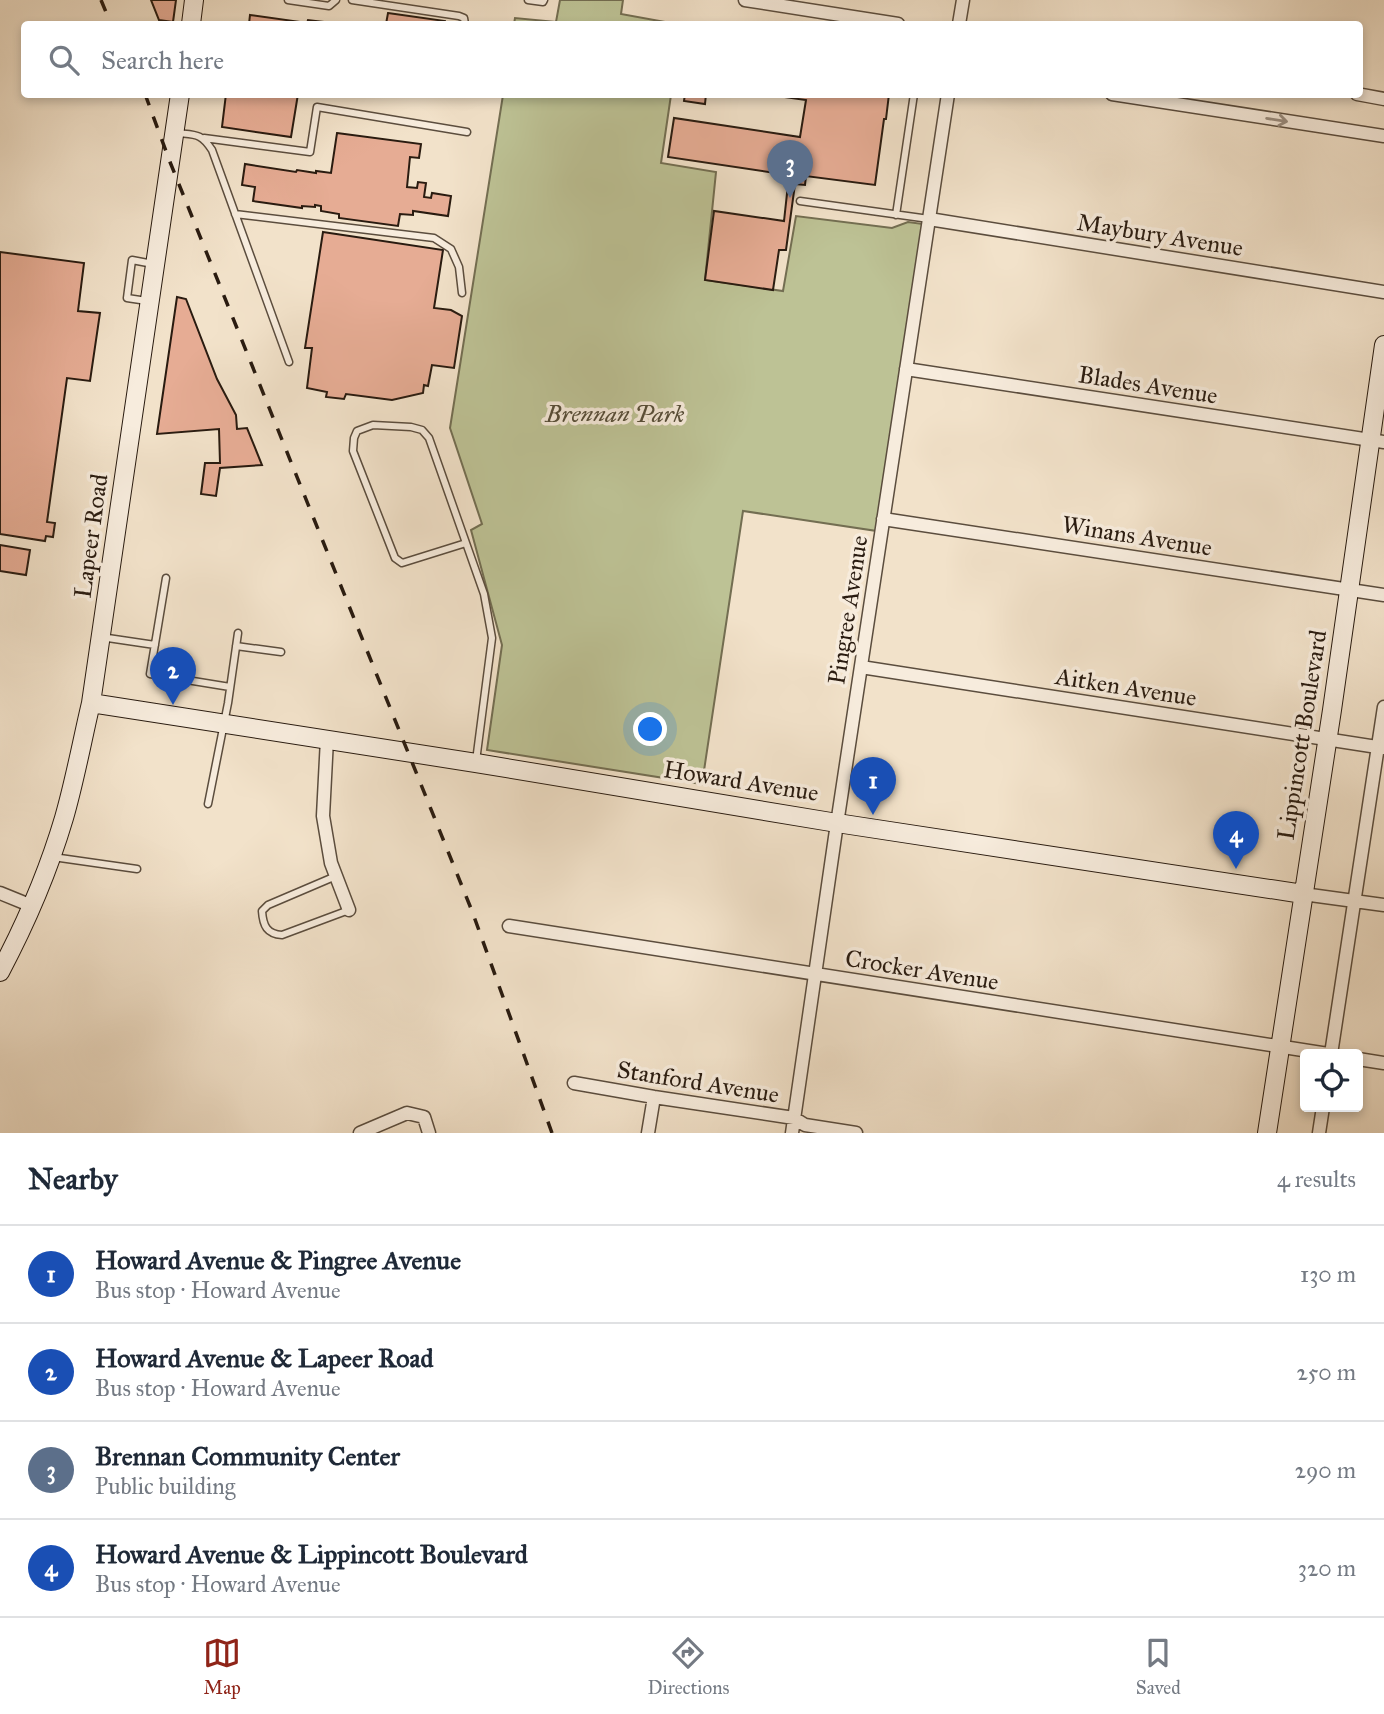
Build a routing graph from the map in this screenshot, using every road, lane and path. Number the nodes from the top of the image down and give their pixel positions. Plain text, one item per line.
1 (194, 0) edge
2 (288, 0) edge
3 (336, 0) edge
4 (352, 0) edge
5 (528, 0) edge
6 (544, 0) edge
7 (745, 0) edge
8 (963, 0) edge
9 (801, 4) edge
10 (191, 21) edge
11 (464, 21) edge
12 (883, 21) edge
13 (960, 21) edge
14 (1363, 95) edge
15 (179, 98) edge
16 (913, 98) edge
17 (947, 98) edge
18 (1138, 98) edge
19 (1384, 99) edge
20 (175, 132) junction
21 (467, 132) dead end
22 (1384, 136) edge
23 (204, 138) junction
24 (800, 201) dead end
25 (235, 214) junction
26 (896, 215) junction
27 (929, 219) junction
28 (1384, 292) edge
29 (462, 293) dead end
30 (1384, 345) edge
31 (289, 362) dead end
32 (906, 369) junction
33 (1378, 441) edge
34 (883, 519) junction
35 (466, 543) junction
36 (166, 578) dead end
37 (1349, 590) junction
38 (1384, 595) edge
39 (238, 633) dead end
40 (101, 637) junction
41 (155, 645) junction
42 (236, 646) junction
43 (281, 652) dead end
44 (861, 667) junction
45 (230, 687) junction
46 (91, 703) junction
47 (1384, 706) edge
48 (225, 723) junction
49 (327, 739) junction
50 (1327, 739) junction
51 (1381, 748) edge
52 (476, 763) junction
53 (208, 804) dead end
54 (837, 822) junction
55 (51, 857) junction
56 (137, 869) dead end
57 (336, 876) junction
58 (0, 893) edge
59 (1303, 894) junction
60 (1354, 900) junction
61 (1384, 905) edge
62 (32, 906) junction
63 (349, 910) joint
64 (509, 926) dead end
65 (0, 972) edge
66 (814, 975) junction
67 (1281, 1047) junction
68 (1330, 1049) edge
69 (1300, 1050) edge
70 (1363, 1060) edge
71 (1384, 1063) edge
72 (574, 1083) dead end
73 (654, 1097) junction
74 (1322, 1112) edge
75 (794, 1118) junction
76 (360, 1133) edge
77 (429, 1133) edge
78 (648, 1133) edge
79 (792, 1133) edge
80 (856, 1133) edge
81 (1267, 1133) edge
82 (1319, 1133) edge

1 - 10 street
2 - 3 lane
4 - 11 lane
5 - 6 lane
7 - 9 street
8 - 13 street
9 - 12 street
14 - 19 street
15 - 20 street, Lapeer Road
16 - 26 lane
17 - 27 street, Pingree Avenue
18 -> 22 street
20 - 23 lane
20 - 40 street, Lapeer Road
21 - 23 lane
23 - 25 lane
24 - 26 lane
25 - 29 lane
25 - 31 lane
26 - 27 lane
27 - 28 street, Maybury Avenue
27 - 32 street, Pingree Avenue
30 - 33 street, Lippincott Boulevard
32 - 33 street, Blades Avenue
32 - 34 street, Pingree Avenue
33 - 37 street, Lippincott Boulevard
34 - 37 street, Winans Avenue
34 - 44 street, Pingree Avenue
35 - 35 lane
35 - 52 lane
36 - 41 lane
37 - 38 street, Winans Avenue
37 - 50 street, Lippincott Boulevard
39 - 42 lane
40 - 41 lane
40 - 46 street, Lapeer Road
41 - 45 lane
42 - 43 lane
42 - 45 lane
44 - 50 street, Aitken Avenue
44 - 54 street, Pingree Avenue
45 - 48 lane
46 - 48 street, Howard Avenue
46 - 55 street, Lapeer Road
47 - 51 street
48 - 49 street, Howard Avenue
48 - 53 lane
49 - 52 street, Howard Avenue
49 - 57 street
50 - 51 street, Aitken Avenue
50 - 59 street, Lippincott Boulevard
51 - 60 street
52 - 54 street, Howard Avenue
54 - 59 street, Howard Avenue
54 - 66 street, Pingree Avenue
55 - 56 lane
55 - 62 street, Lapeer Road
57 - 63 street
57 - 63 lane
58 - 62 street
59 - 60 street, Howard Avenue
59 - 67 street, Lippincott Boulevard
60 - 61 street, Howard Avenue
60 - 68 street
62 - 65 street, Lapeer Road
64 - 66 street, Crocker Avenue
66 - 67 street, Crocker Avenue
66 - 75 street, Pingree Avenue
67 - 69 street, Crocker Avenue
67 - 81 street, Lippincott Boulevard
70 - 71 street
72 - 73 street, Stanford Avenue
73 - 75 street, Stanford Avenue
73 - 78 street
74 - 82 street
75 - 79 street, Pingree Avenue
75 - 80 street, Stanford Avenue
76 - 77 street

